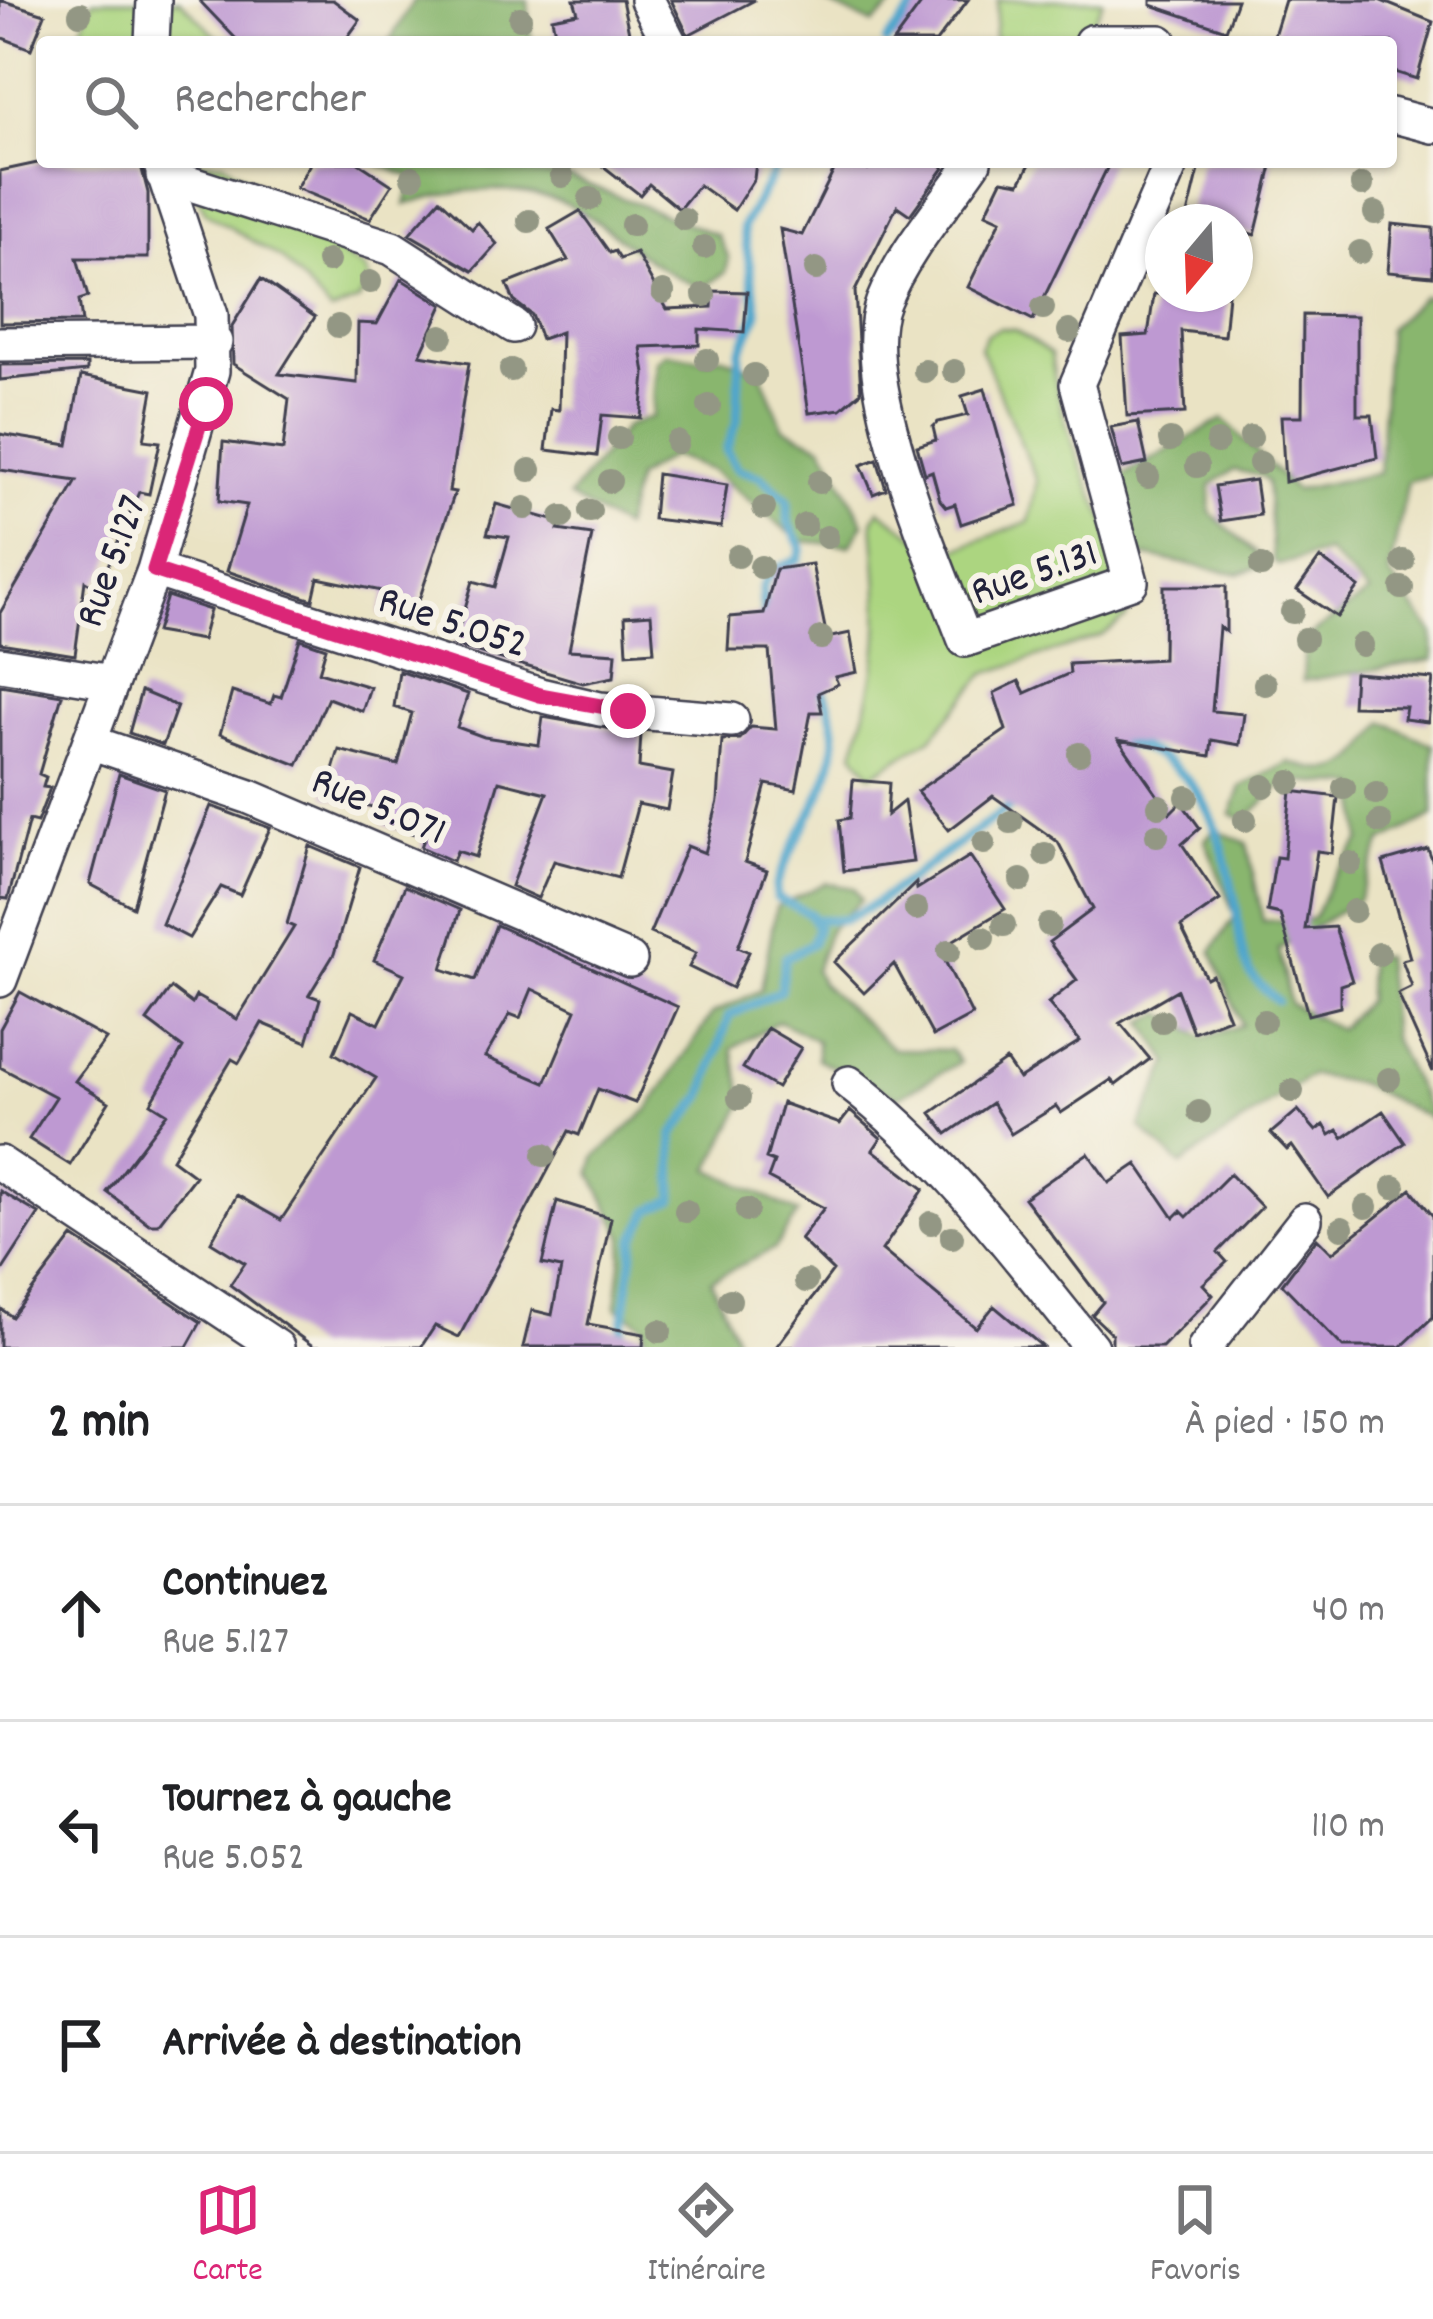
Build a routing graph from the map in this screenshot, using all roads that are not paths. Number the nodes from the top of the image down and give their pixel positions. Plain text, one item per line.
1 (154, 0) edge
2 (647, 0) edge
3 (152, 36) edge
4 (665, 36) edge
5 (1397, 117) edge
6 (1433, 126) edge
7 (162, 168) edge
8 (970, 168) edge
9 (1169, 168) edge
10 (514, 326) dead end
11 (215, 342) junction
12 (0, 344) edge
13 (154, 570) junction
14 (0, 664) edge
15 (112, 682) junction
16 (732, 720) dead end
17 (90, 742) junction
18 (630, 961) dead end
19 (0, 980) edge
20 (849, 1083) dead end
21 (0, 1163) edge
22 (1305, 1220) dead end
23 (277, 1347) edge
24 (1091, 1347) edge
25 (1204, 1347) edge

1 - 3 street
2 - 4 street
5 - 6 street
7 - 10 street
7 - 11 street, Rue 5.127
8 - 9 street, Rue 5.131
11 - 12 street
11 - 13 street, Rue 5.127
13 - 15 street, Rue 5.127
13 - 16 street, Rue 5.052
14 - 15 street
15 - 17 street, Rue 5.127
17 - 18 street, Rue 5.071
17 - 19 street, Rue 5.127
20 - 24 street
21 - 23 street
22 - 25 street

